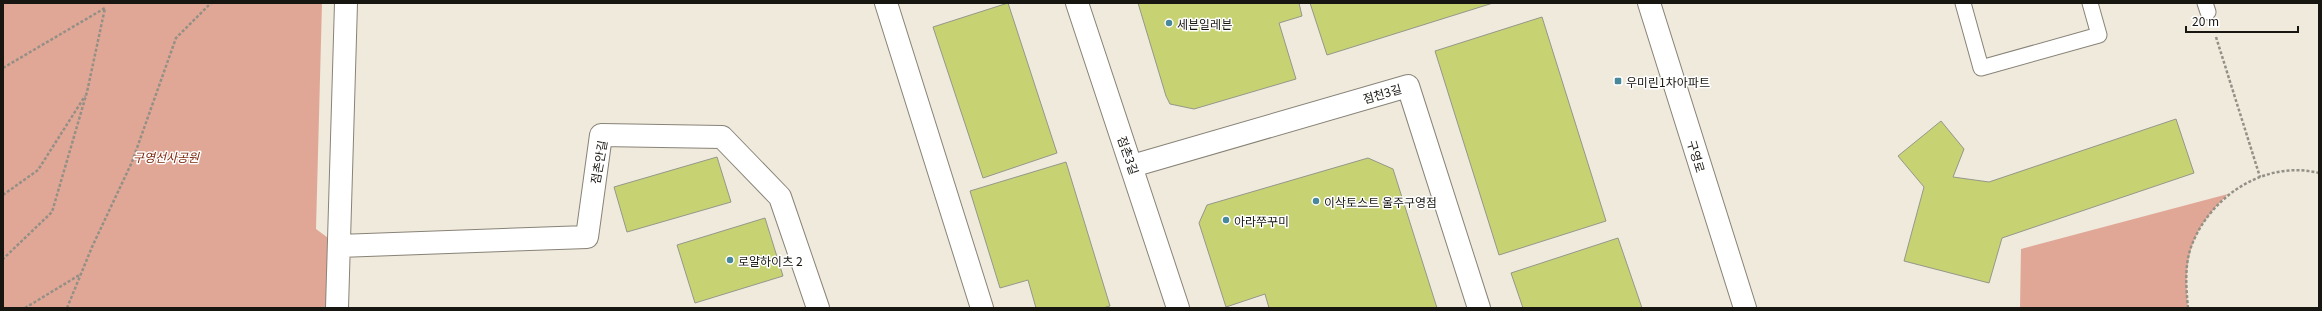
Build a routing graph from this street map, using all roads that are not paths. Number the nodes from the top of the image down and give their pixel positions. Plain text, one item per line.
1 (346, 3) edge
2 (886, 3) edge
3 (1077, 3) edge
4 (1649, 3) edge
5 (1963, 3) edge
6 (2090, 3) edge
7 (1132, 166) junction
8 (339, 246) junction
9 (337, 308) edge
10 (818, 308) edge
11 (982, 308) edge
12 (1178, 308) edge
13 (1479, 308) edge
14 (1745, 308) edge

1 - 8 street
2 - 11 street
3 - 7 street, 점촌3길
4 - 14 street, 구영로
5 - 6 lane
7 - 12 street, 점촌3길
7 - 13 street, 점천3길
8 - 9 street
8 - 10 street, 점촌안길

